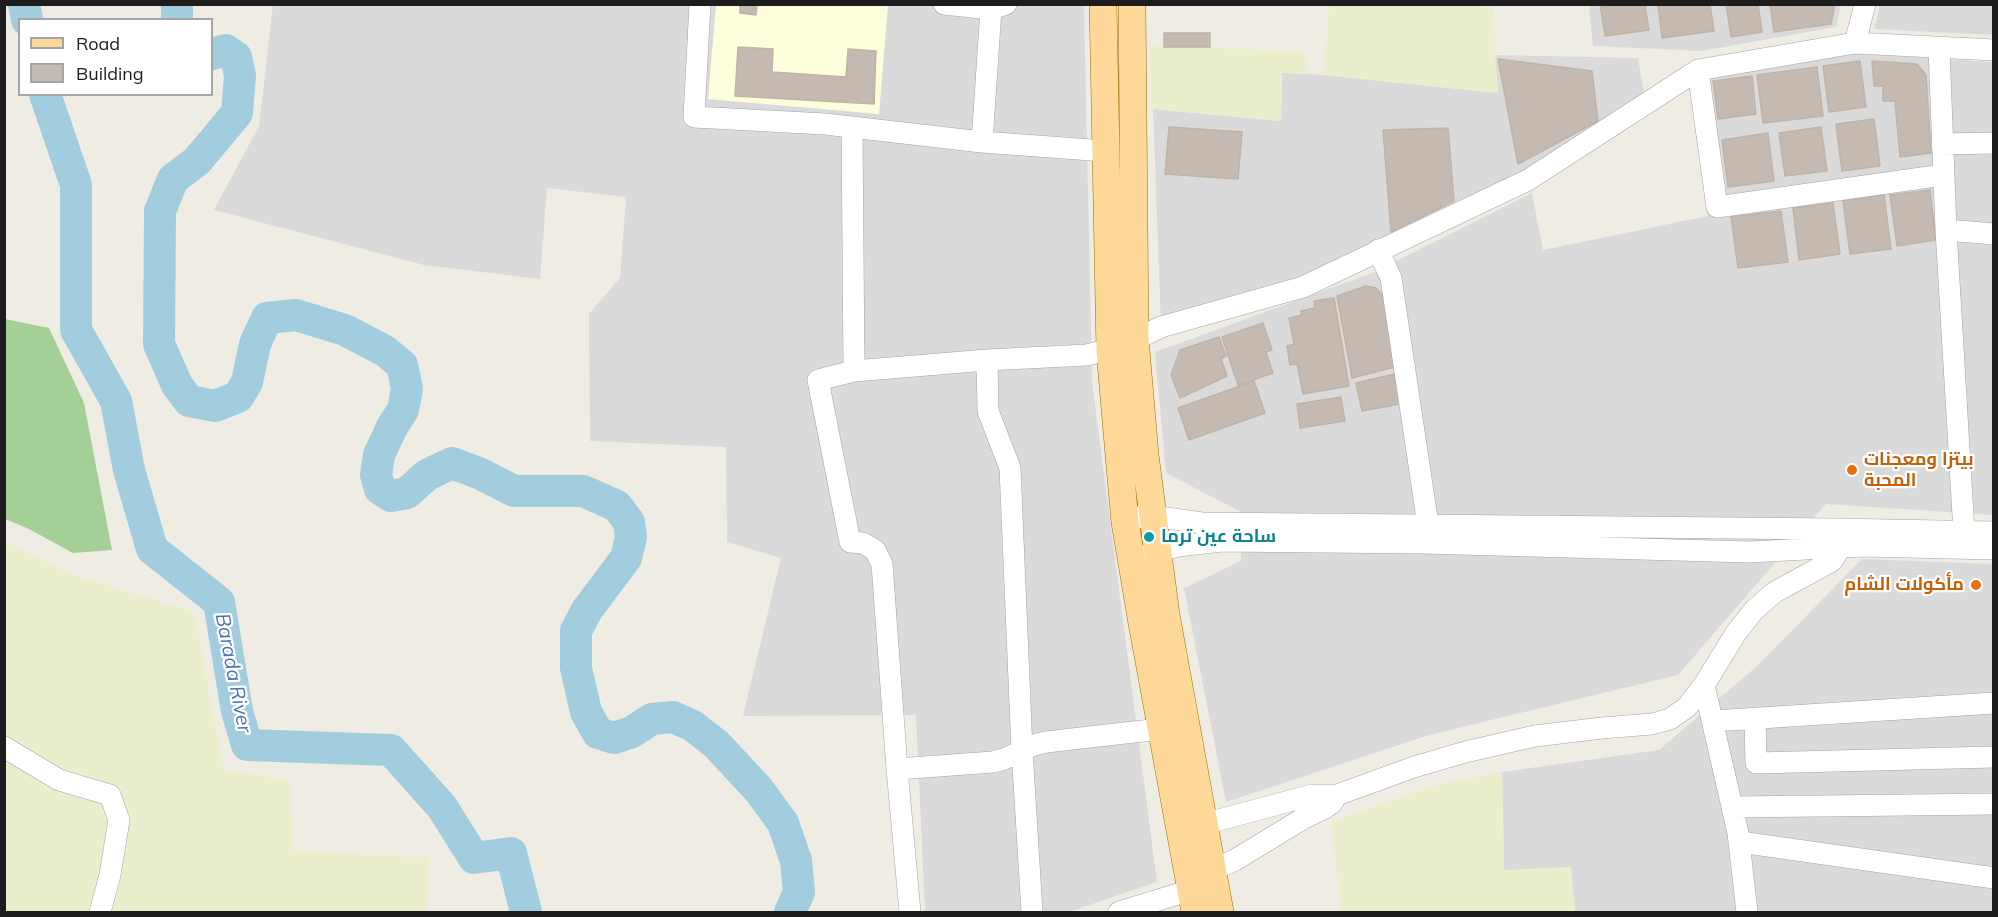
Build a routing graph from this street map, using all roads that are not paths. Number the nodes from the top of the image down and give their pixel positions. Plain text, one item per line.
1 (700, 4) edge
2 (944, 4) edge
3 (1103, 4) edge
4 (1132, 4) edge
5 (1865, 4) edge
6 (998, 7) edge
7 (1855, 44) junction
8 (1939, 48) junction
9 (1994, 50) edge
10 (1698, 70) junction
11 (852, 127) junction
12 (982, 142) junction
13 (1994, 143) edge
14 (1941, 144) junction
15 (1105, 151) junction
16 (1943, 175) junction
17 (1946, 230) junction
18 (1994, 234) edge
19 (1378, 250) junction
20 (1135, 339) junction
21 (1110, 351) junction
22 (987, 360) junction
23 (854, 371) junction
24 (1152, 516) junction
25 (1125, 522) junction
26 (1428, 525) junction
27 (1775, 529) junction
28 (1964, 532) junction
29 (1994, 532) edge
30 (1837, 538) junction
31 (1994, 549) edge
32 (1774, 551) junction
33 (1157, 553) junction
34 (1130, 555) junction
35 (1704, 685) junction
36 (1994, 703) edge
37 (1755, 718) junction
38 (1713, 721) junction
39 (1160, 729) junction
40 (4, 747) edge
41 (1023, 750) junction
42 (1994, 757) edge
43 (897, 769) junction
44 (1337, 795) junction
45 (1994, 804) edge
46 (1733, 807) junction
47 (1204, 824) junction
48 (1740, 842) junction
49 (1212, 870) junction
50 (1994, 879) edge
51 (1193, 901) edge
52 (100, 912) edge
53 (910, 912) edge
54 (1032, 912) edge
55 (1119, 912) edge
56 (1220, 912) edge
57 (1747, 912) edge

1 - 11 street
2 - 6 street
3 - 15 main road
4 - 20 main road
5 - 7 street
6 - 12 street
7 - 8 street
7 - 10 street
8 - 9 street
8 - 14 street
10 - 16 street
10 - 19 street
11 - 12 street
11 - 23 street
12 - 15 street
13 - 14 street
14 - 16 street
15 - 21 main road
16 - 17 street
17 - 18 street
17 - 28 street
19 - 20 street
19 - 26 street
20 - 21 street
20 - 24 main road
21 - 22 street
21 - 25 main road
22 - 23 street
22 - 41 street
23 - 43 street
24 - 25 street
24 - 26 street
24 - 33 main road
25 - 34 main road
26 - 27 street
27 - 30 street
27 - 32 street
28 - 29 street
28 - 30 street
30 - 31 street
30 - 32 street
30 - 35 street
32 - 33 street
33 - 34 street
33 - 47 main road
34 - 39 main road
35 - 38 street
35 - 44 street
36 - 37 street
37 - 38 street
37 - 42 street
38 - 46 street
39 - 41 street
39 - 51 main road
40 - 52 street
41 - 43 street
41 - 54 street
43 - 53 street
44 - 47 street
44 - 49 street
45 - 46 street
46 - 48 street
47 - 49 main road
48 - 50 street
48 - 57 street
49 - 56 main road
51 - 55 street

